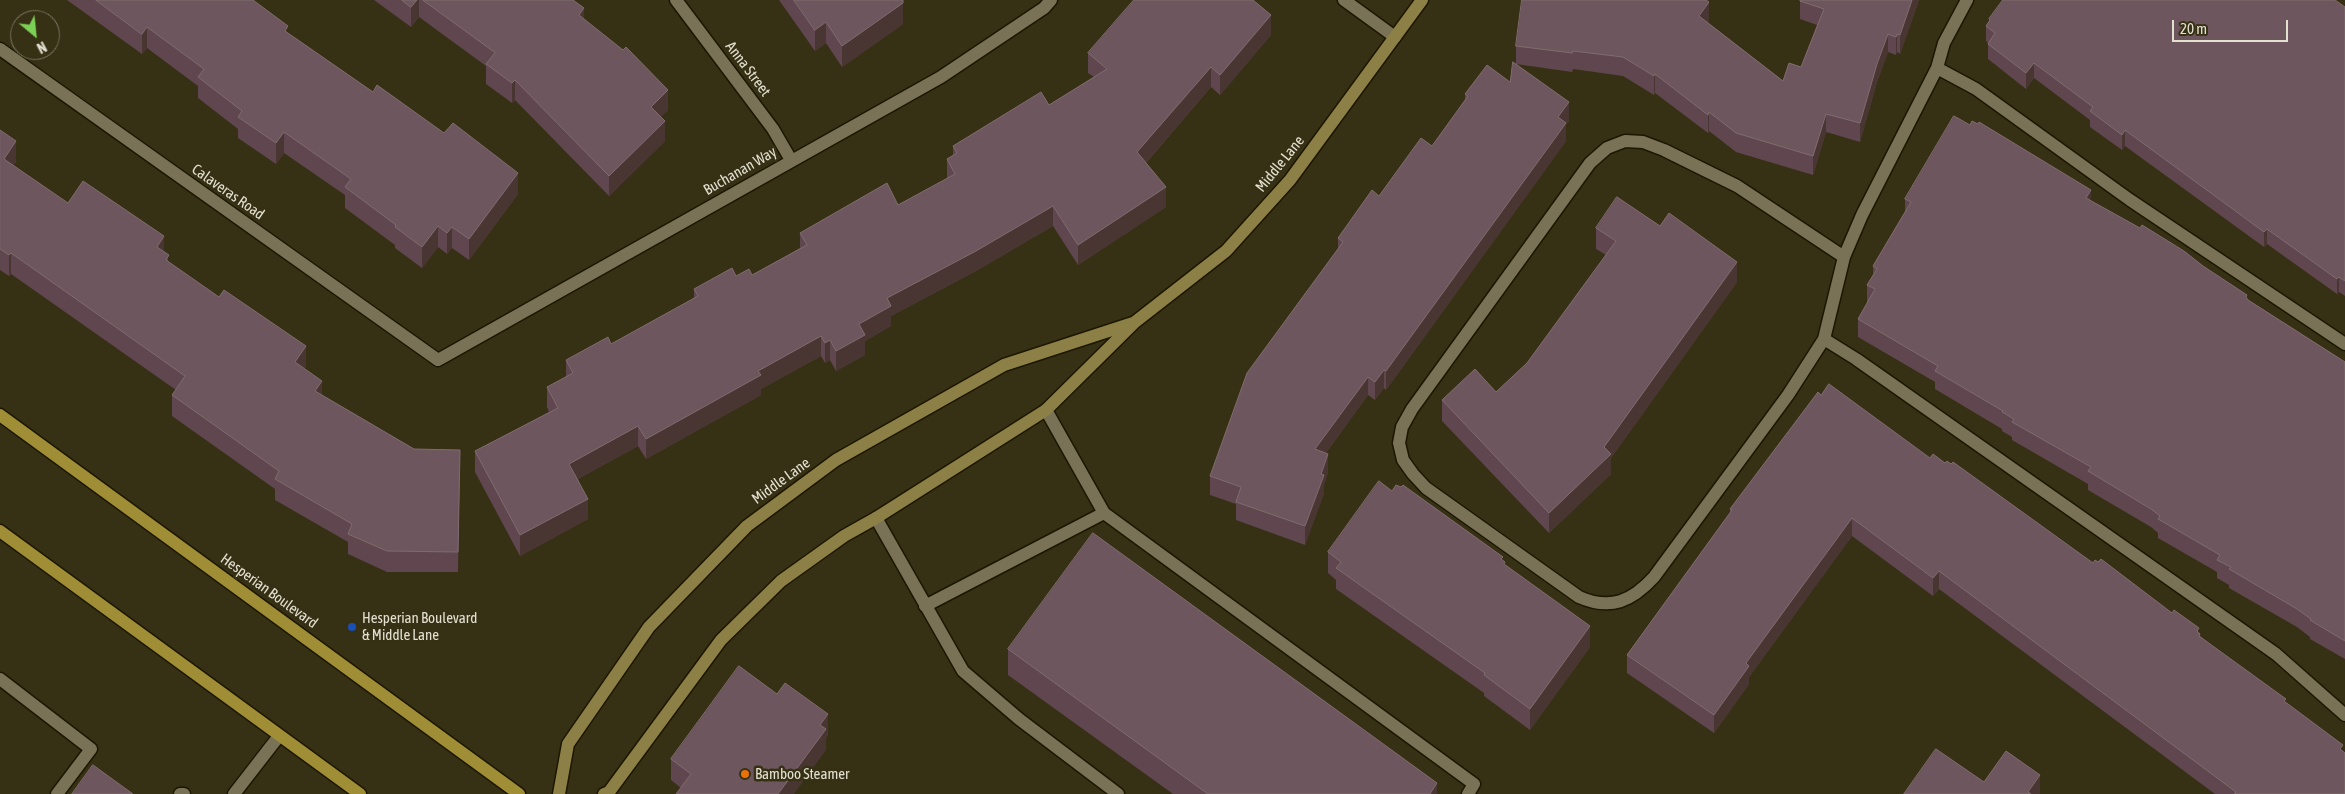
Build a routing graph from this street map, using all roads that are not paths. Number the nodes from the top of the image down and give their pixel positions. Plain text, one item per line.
1 (676, 0) edge
2 (1051, 0) edge
3 (1344, 0) edge
4 (1422, 0) edge
5 (1967, 0) edge
6 (1395, 37) junction
7 (0, 49) edge
8 (1937, 68) junction
9 (792, 160) junction
10 (1844, 257) junction
11 (1135, 322) junction
12 (1824, 339) junction
13 (2345, 344) edge
14 (438, 360) joint
15 (1046, 410) junction
16 (0, 415) edge
17 (1104, 513) junction
18 (876, 518) junction
19 (0, 532) edge
20 (925, 606) junction
21 (0, 679) edge
22 (2345, 715) edge
23 (279, 736) junction
24 (57, 794) edge
25 (234, 794) edge
26 (360, 794) edge
27 (519, 794) edge
28 (559, 794) edge
29 (604, 794) edge
30 (1118, 794) edge
31 (1468, 794) edge

1 - 9 street, Anna Street
2 - 9 street, Buchanan Way
3 - 6 street
4 - 6 street, Middle Lane
5 - 8 street
6 - 11 street, Middle Lane
7 - 14 street, Calaveras Road
8 - 10 street
8 - 13 street
9 - 14 street, Buchanan Way
10 - 12 street
10 - 12 street
11 - 15 street, Middle Lane
11 - 28 street, Middle Lane
12 - 22 street
15 - 17 street
15 - 18 street, Middle Lane
16 - 27 main road, Hesperian Boulevard
17 - 20 street
17 - 31 street
18 - 20 street
18 - 29 street, Middle Lane
19 - 23 main road
20 - 30 street
21 - 24 street
23 - 25 street
23 - 26 main road

